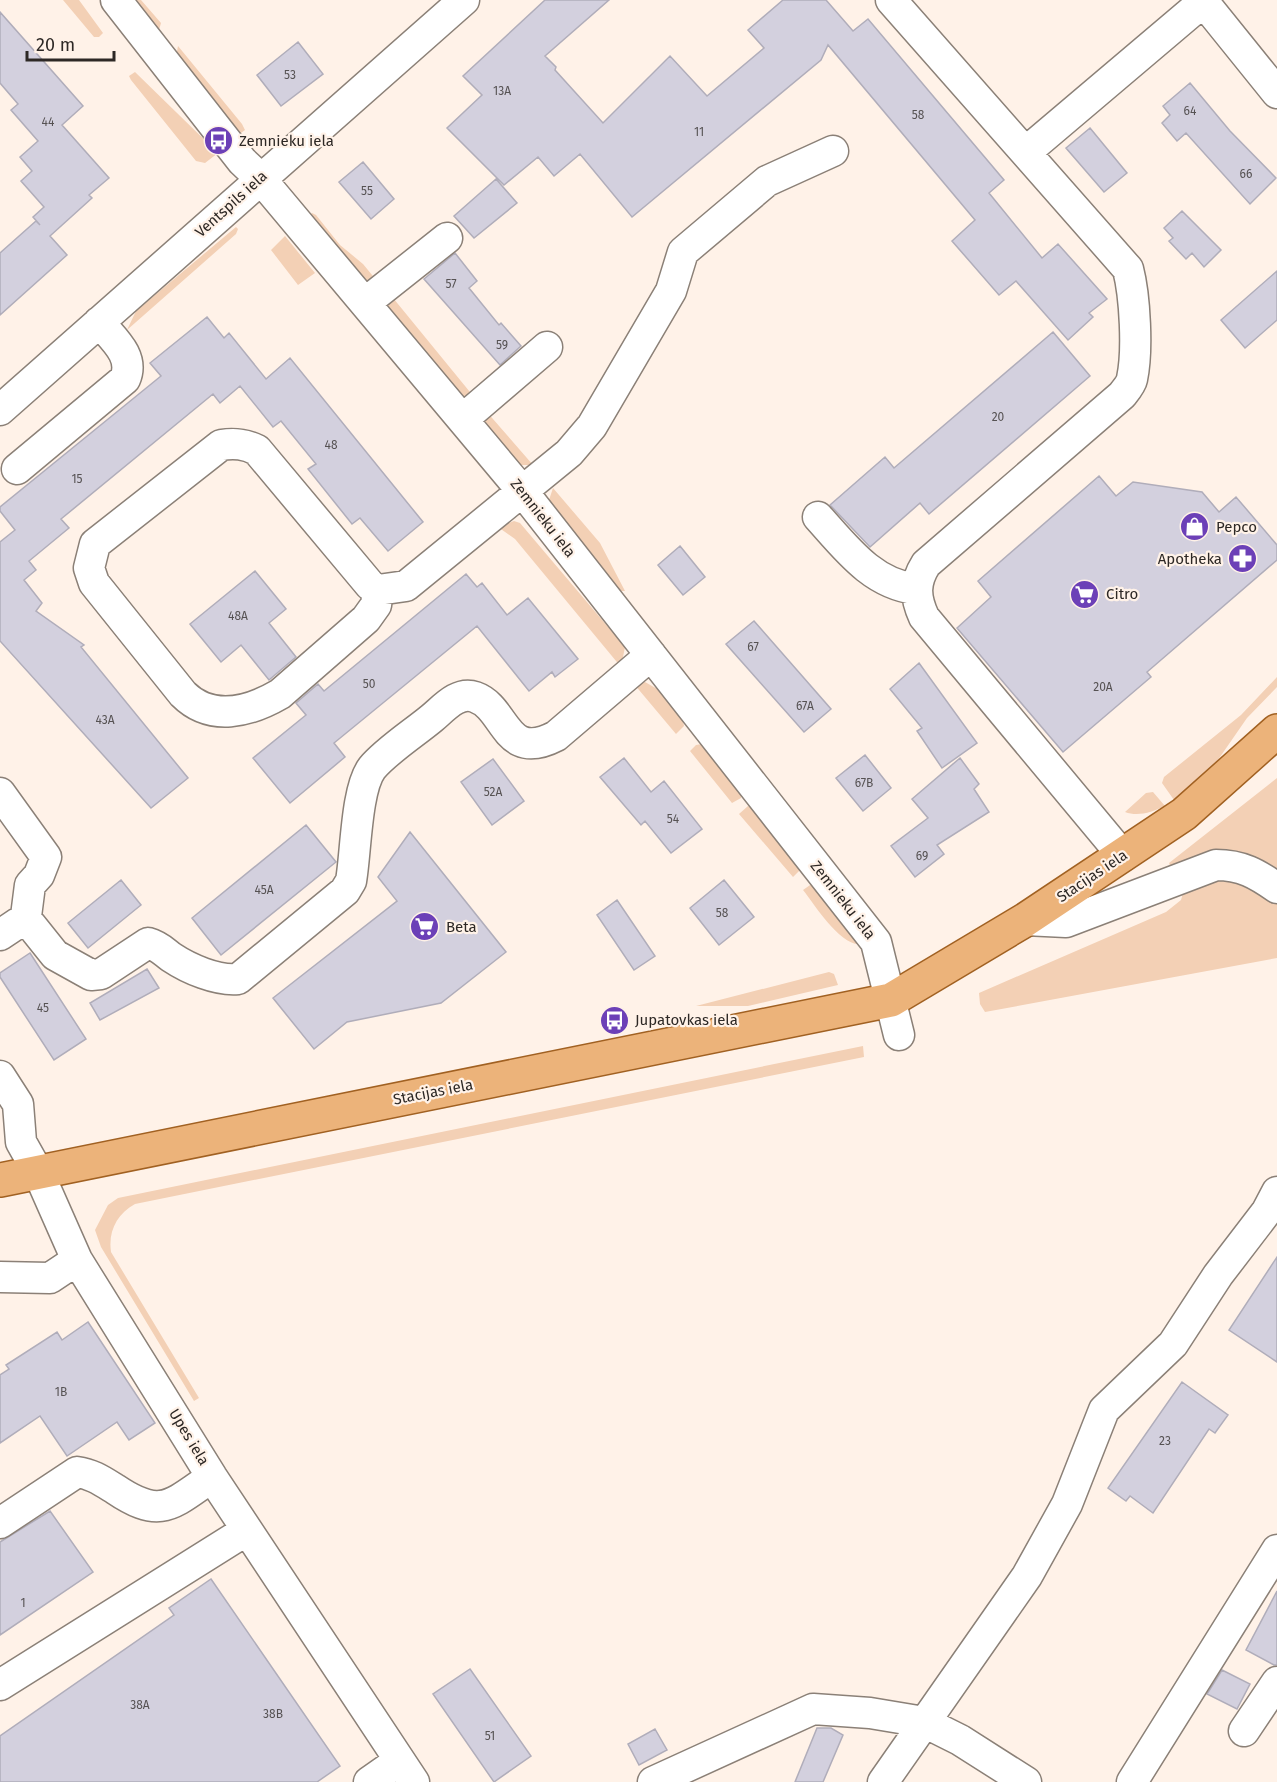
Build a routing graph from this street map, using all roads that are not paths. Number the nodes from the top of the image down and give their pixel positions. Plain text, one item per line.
1 (117, 0) edge
2 (464, 0) edge
3 (891, 0) edge
4 (1202, 1) edge
5 (1277, 93) edge
6 (833, 151) dead end
7 (1026, 152) junction
8 (260, 178) junction
9 (447, 238) dead end
10 (365, 303) junction
11 (99, 322) junction
12 (547, 347) dead end
13 (0, 410) edge
14 (463, 419) junction
15 (16, 469) dead end
16 (523, 492) junction
17 (819, 517) dead end
18 (916, 589) junction
19 (378, 590) junction
20 (651, 655) junction
21 (1277, 731) edge
22 (0, 793) edge
23 (1123, 856) junction
24 (1277, 888) edge
25 (1025, 920) junction
26 (13, 929) edge
27 (878, 1002) junction
28 (899, 1035) dead end
29 (0, 1076) edge
30 (39, 1174) junction
31 (0, 1180) edge
32 (1277, 1192) edge
33 (77, 1260) junction
34 (0, 1277) edge
35 (212, 1477) junction
36 (0, 1522) edge
37 (248, 1530) junction
38 (1277, 1550) edge
39 (1277, 1682) edge
40 (0, 1685) edge
41 (924, 1722) junction
42 (1244, 1731) dead end
43 (406, 1771) edge
44 (369, 1782) edge
45 (653, 1782) edge
46 (883, 1782) edge
47 (1026, 1782) edge
48 (1132, 1782) edge

1 - 8 street, Zemnieku iela
2 - 8 street, Ventspils iela
3 - 7 street
4 - 5 street
4 - 7 street
6 - 16 street
7 - 18 street
8 - 10 street, Zemnieku iela
8 - 11 street, Ventspils iela
9 - 10 street
10 - 14 street, Zemnieku iela
11 - 13 street, Ventspils iela
11 - 15 street
12 - 14 street
14 - 16 street, Zemnieku iela
16 - 19 street
16 - 20 street, Zemnieku iela
17 - 18 street
18 - 23 street
19 - 19 street
20 - 26 street
20 - 27 street, Zemnieku iela
21 - 23 main road, Stacijas iela
22 - 26 street
23 - 25 main road, Stacijas iela
24 - 25 street
25 - 27 main road, Stacijas iela
27 - 28 street, Zemnieku iela
27 - 30 main road, Stacijas iela
29 - 30 street, Upes iela
30 - 31 main road, Stacijas iela
30 - 33 street, Upes iela
32 - 41 street
33 - 34 street
33 - 35 street, Upes iela
35 - 36 street
35 - 37 street, Upes iela
37 - 40 street
37 - 43 street, Upes iela
38 - 48 street
39 - 42 street
41 - 45 street
41 - 46 street
41 - 47 street
43 - 44 street

